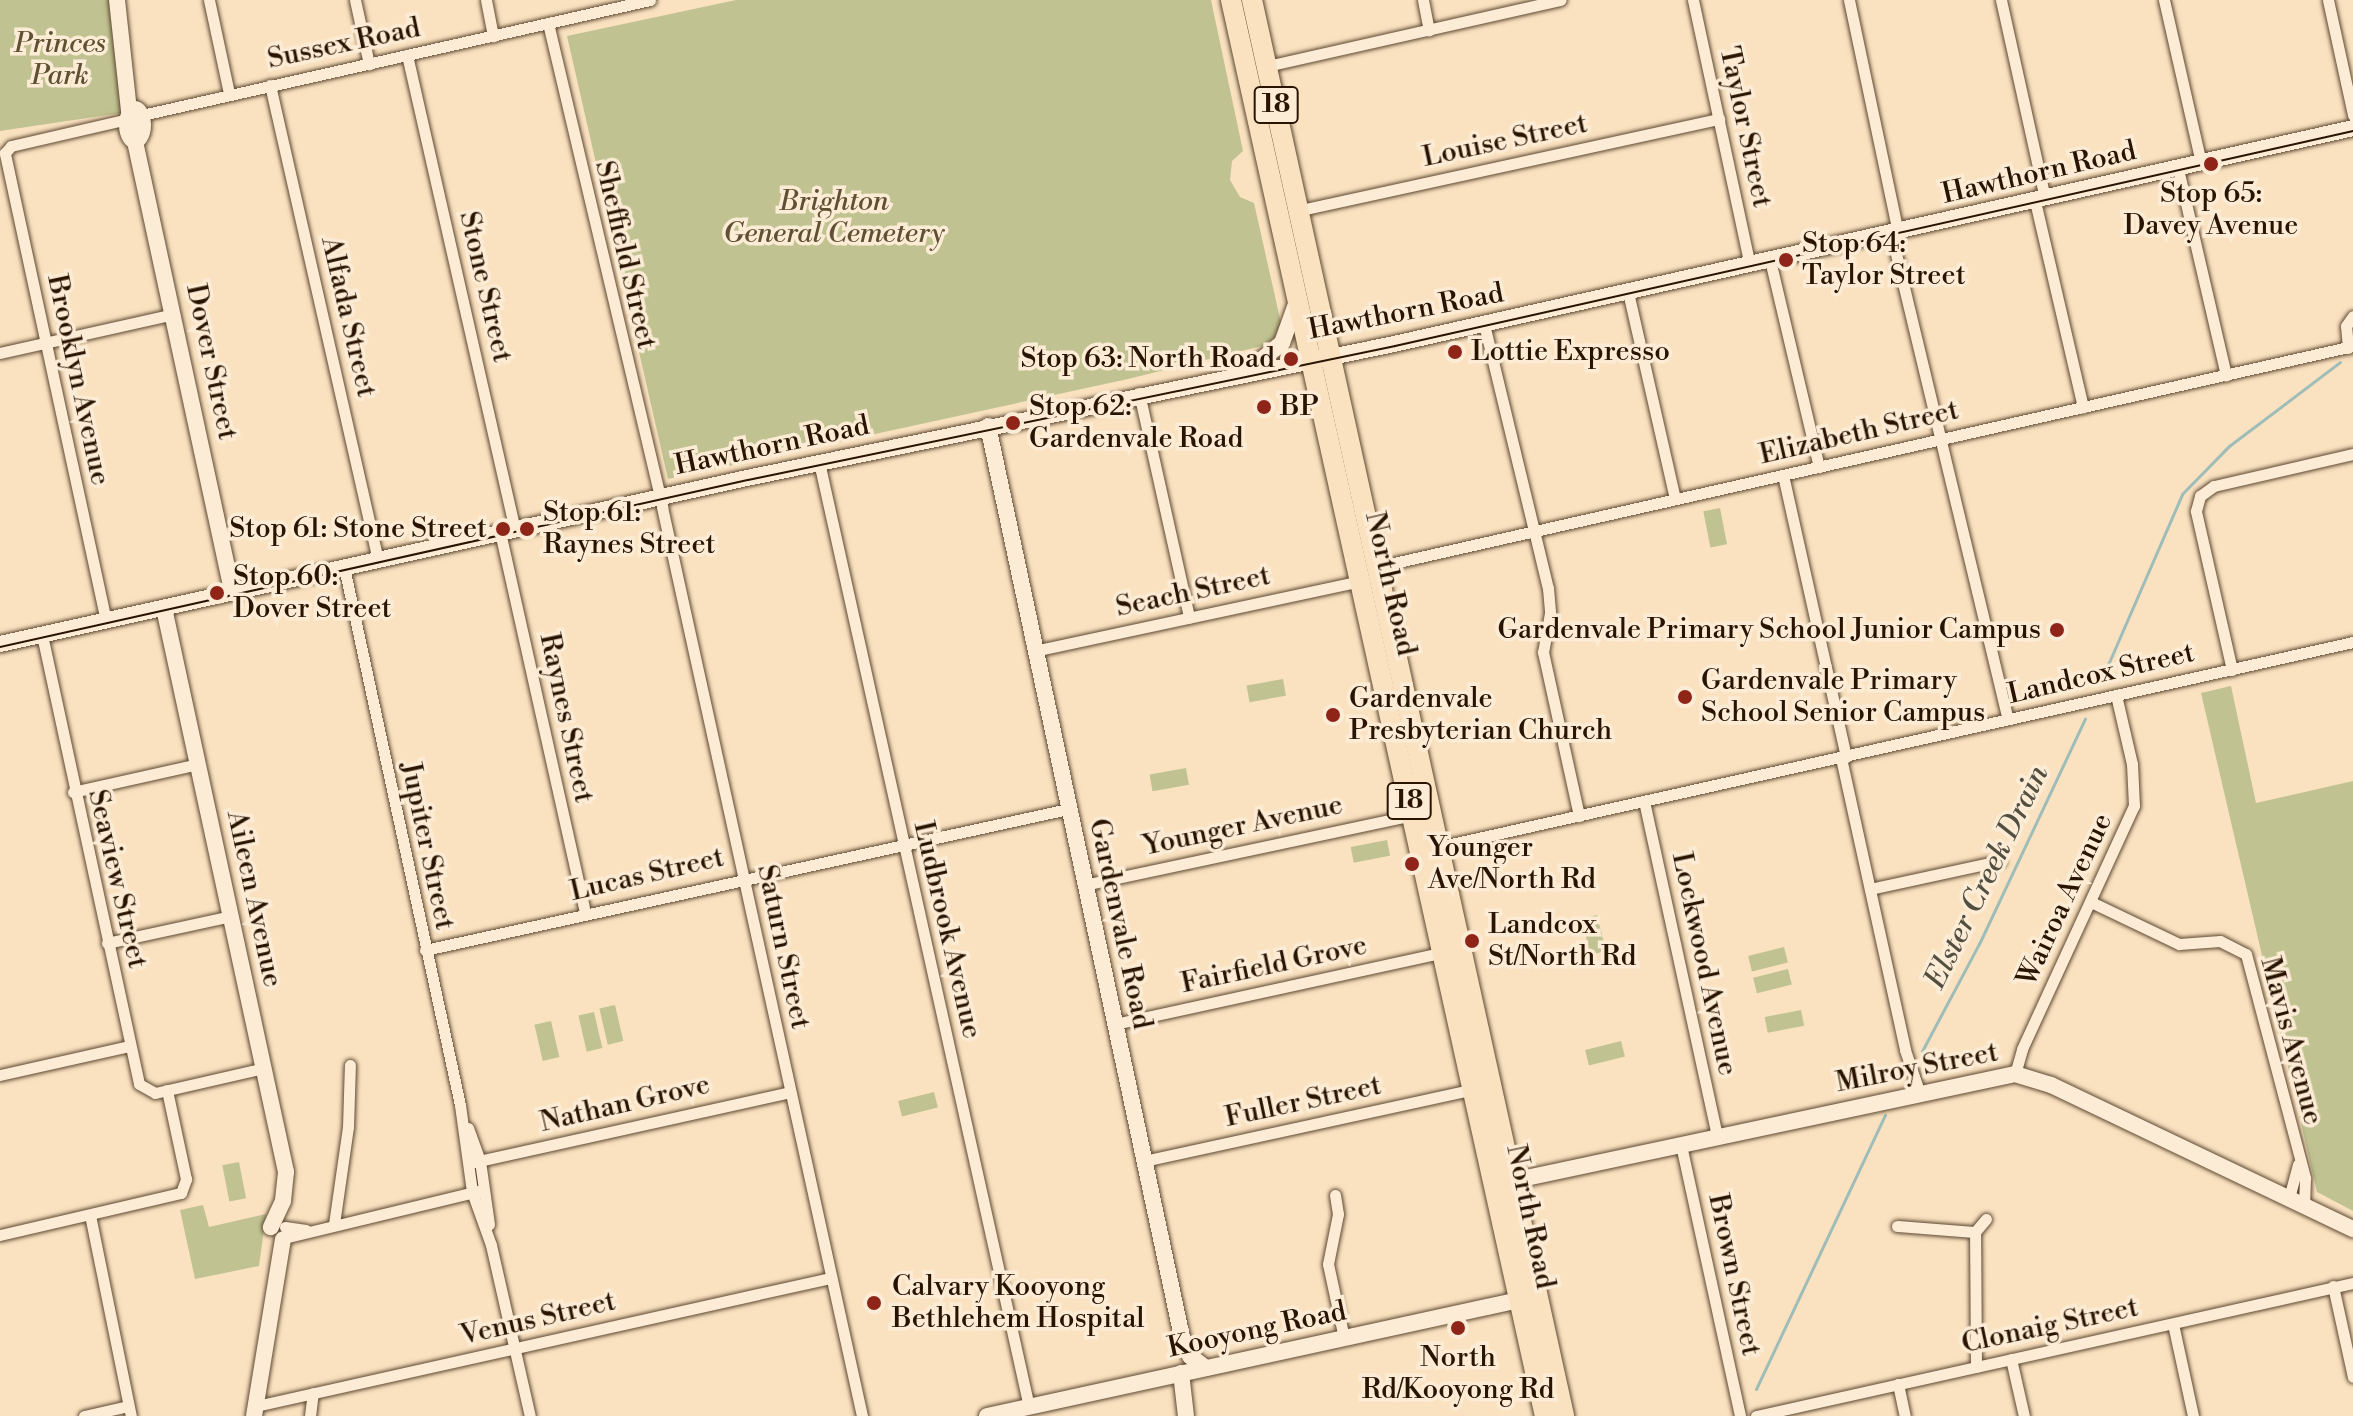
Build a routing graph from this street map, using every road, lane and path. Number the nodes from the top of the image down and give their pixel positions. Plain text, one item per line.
1 (117, 0) edge
2 (209, 0) edge
3 (355, 0) edge
4 (486, 0) edge
5 (1231, 0) edge
6 (1252, 0) edge
7 (1423, 0) edge
8 (1561, 0) edge
9 (1693, 0) edge
10 (1849, 0) edge
11 (2001, 0) edge
12 (2164, 0) edge
13 (2328, 0) edge
14 (644, 1) edge
15 (548, 23) junction
16 (1429, 30) junction
17 (493, 36) junction
18 (407, 55) junction
19 (369, 64) junction
20 (1267, 66) junction
21 (270, 85) junction
22 (229, 93) junction
23 (2353, 115) edge
24 (134, 116) junction
25 (1719, 119) junction
26 (2353, 128) edge
27 (7, 149) joint
28 (2201, 163) junction
29 (2178, 169) junction
30 (2040, 200) junction
31 (1301, 210) junction
32 (1895, 232) junction
33 (1770, 260) junction
34 (1750, 265) junction
35 (1628, 292) junction
36 (1297, 301) junction
37 (174, 314) junction
38 (2353, 316) edge
39 (1484, 324) junction
40 (45, 343) junction
41 (2347, 346) edge
42 (0, 353) edge
43 (1333, 355) junction
44 (1309, 358) junction
45 (1248, 371) junction
46 (2226, 375) junction
47 (1139, 393) junction
48 (2083, 408) junction
49 (1347, 419) junction
50 (1324, 425) junction
51 (983, 427) junction
52 (1941, 439) junction
53 (2353, 454) edge
54 (819, 462) junction
55 (1819, 467) junction
56 (1783, 475) junction
57 (657, 497) junction
58 (1675, 499) junction
59 (508, 531) junction
60 (1532, 532) junction
61 (378, 560) junction
62 (341, 568) junction
63 (1369, 574) junction
64 (232, 592) junction
65 (164, 608) junction
66 (1189, 617) junction
67 (106, 621) junction
68 (38, 636) junction
69 (2353, 642) edge
70 (0, 644) edge
71 (1034, 651) junction
72 (2232, 670) junction
73 (2116, 695) junction
74 (2008, 719) junction
75 (1844, 757) junction
76 (198, 764) junction
77 (73, 792) junction
78 (1644, 801) junction
79 (1068, 809) junction
80 (1412, 815) junction
81 (1579, 816) junction
82 (903, 844) junction
83 (1438, 847) junction
84 (2000, 861) dead end
85 (744, 878) junction
86 (1084, 885) junction
87 (1870, 889) junction
88 (2091, 902) junction
89 (585, 913) junction
90 (231, 916) junction
91 (107, 943) junction
92 (425, 950) junction
93 (1442, 953) junction
94 (1466, 1019) junction
95 (1115, 1024) junction
96 (130, 1046) junction
97 (350, 1065) dead end
98 (264, 1068) junction
99 (2015, 1074) junction
100 (0, 1075) edge
101 (1473, 1089) junction
102 (167, 1090) junction
103 (790, 1092) junction
104 (1914, 1092) junction
105 (1717, 1137) junction
106 (1681, 1145) junction
107 (1144, 1161) junction
108 (475, 1162) junction
109 (1512, 1181) junction
110 (478, 1191) junction
111 (1335, 1195) dead end
112 (2297, 1201) junction
113 (87, 1215) junction
114 (1986, 1219) dead end
115 (334, 1224) junction
116 (1897, 1226) dead end
117 (2353, 1229) edge
118 (280, 1232) junction
119 (1975, 1232) junction
120 (0, 1235) edge
121 (830, 1278) junction
122 (2353, 1283) edge
123 (2333, 1286) junction
124 (1528, 1298) junction
125 (2173, 1324) junction
126 (1344, 1338) junction
127 (514, 1349) junction
128 (2011, 1359) junction
129 (1976, 1367) junction
130 (1206, 1368) junction
131 (1177, 1374) junction
132 (2353, 1377) edge
133 (1898, 1384) junction
134 (313, 1393) junction
135 (1029, 1407) junction
136 (130, 1411) edge
137 (255, 1411) edge
138 (859, 1413) edge
139 (84, 1416) edge
140 (310, 1416) edge
141 (530, 1416) edge
142 (987, 1416) edge
143 (1186, 1416) edge
144 (1545, 1416) edge
145 (1564, 1416) edge
146 (1740, 1416) edge
147 (1756, 1416) edge
148 (1905, 1416) edge
149 (2024, 1416) edge
150 (2193, 1416) edge

1 - 24 street, Dover Street
2 - 22 street
3 - 19 street
4 - 17 street
5 - 36 highway, North Road / 18
6 - 20 highway, North Road / 18
7 - 16 street
8 - 16 street
9 - 25 street, Taylor Street
10 - 32 street
11 - 30 street
12 - 28 street
13 - 23 street
14 - 15 street, Sussex Road
15 - 17 street, Sussex Road
15 - 57 street, Sheffield Street
16 - 20 street
17 - 18 street, Sussex Road
18 - 19 street, Sussex Road
18 - 59 street, Stone Street
19 - 21 street, Sussex Road
20 - 31 highway, North Road / 18
21 - 22 street, Sussex Road
21 - 61 street, Alfada Street
22 - 24 street, Sussex Road
24 - 27 street, Sussex Road
24 - 37 street, Dover Street
25 - 31 street, Louise Street
25 - 34 street, Taylor Street
26 - 28 street, Hawthorn Road
27 - 40 street, Brooklyn Avenue
28 - 29 street, Hawthorn Road
29 - 30 street, Hawthorn Road
29 - 46 street
30 - 32 street, Hawthorn Road
30 - 48 street
31 - 43 highway, North Road / 18
32 - 33 street, Hawthorn Road
32 - 52 street
33 - 34 street, Hawthorn Road
33 - 55 street
34 - 35 street, Hawthorn Road
35 - 39 street, Hawthorn Road
35 - 58 street
36 - 44 highway, North Road / 18
36 - 45 street
37 - 40 street
37 - 64 street, Dover Street
38 - 41 street
39 - 43 street, Hawthorn Road
39 - 60 street
40 - 42 street
40 - 67 street, Brooklyn Avenue
41 - 46 street, Elizabeth Street
43 - 44 street, Hawthorn Road
43 - 49 highway, North Road / 18
44 - 45 street, Hawthorn Road
44 - 50 highway, North Road / 18
45 - 47 street, Hawthorn Road
46 - 48 street, Elizabeth Street
47 - 51 street, Hawthorn Road
47 - 66 street
48 - 52 street, Elizabeth Street
49 - 50 highway
49 - 63 highway, North Road / 18
50 - 63 highway, North Road / 18
51 - 54 street, Hawthorn Road
51 - 71 street, Gardenvale Road
52 - 55 street, Elizabeth Street
52 - 74 street
53 - 72 street
54 - 57 street, Hawthorn Road
54 - 82 street, Ludbrook Avenue
55 - 56 street, Elizabeth Street
56 - 58 street, Elizabeth Street
56 - 75 street
57 - 59 street, Hawthorn Road
57 - 85 street, Saturn Street
58 - 60 street, Elizabeth Street
59 - 61 street, Hawthorn Road
59 - 89 street, Raynes Street
60 - 63 street, Elizabeth Street
60 - 81 street
61 - 62 street, Hawthorn Road
62 - 64 street, Hawthorn Road
62 - 92 street, Jupiter Street
63 - 66 street, Seach Street
63 - 80 highway, North Road / 18
63 - 83 highway, North Road / 18
64 - 65 street, Hawthorn Road
65 - 67 street, Hawthorn Road
65 - 76 street, Aileen Avenue
66 - 71 street, Seach Street
67 - 68 street, Hawthorn Road
68 - 70 street, Hawthorn Road
68 - 77 street, Seaview Street
69 - 72 street, Landcox Street
71 - 79 street, Gardenvale Road
72 - 73 street, Landcox Street
73 - 74 street, Landcox Street
73 - 88 street, Wairoa Avenue
74 - 75 street, Landcox Street
75 - 78 street, Landcox Street
75 - 87 street
76 - 77 street
76 - 90 street, Aileen Avenue
77 - 91 street, Seaview Street
78 - 81 street, Landcox Street
78 - 105 street, Lockwood Avenue
79 - 82 street, Lucas Street
79 - 86 street, Gardenvale Road
80 - 86 street, Younger Avenue
80 - 93 highway, North Road / 18
81 - 83 street, Landcox Street
82 - 85 street, Lucas Street
82 - 135 street, Ludbrook Avenue
83 - 94 highway, North Road / 18
84 - 87 street
85 - 89 street, Lucas Street
85 - 103 street, Saturn Street
86 - 95 street, Gardenvale Road
87 - 104 street
88 - 99 street, Wairoa Avenue
88 - 112 street, Mavis Avenue
89 - 92 street, Lucas Street
90 - 91 street
90 - 98 street, Aileen Avenue
91 - 96 street, Seaview Street
92 - 108 street, Jupiter Street
93 - 94 highway, North Road / 18
93 - 95 street, Fairfield Grove
94 - 101 highway, North Road / 18
94 - 109 highway, North Road / 18
95 - 107 street, Gardenvale Road
96 - 100 street
96 - 102 street, Seaview Street
97 - 115 street
98 - 102 street
98 - 118 street, Aileen Avenue
99 - 104 street, Milroy Street
99 - 112 street, Milroy Street
101 - 107 street, Fuller Street
101 - 124 highway, North Road / 18
102 - 113 street
103 - 108 street, Nathan Grove
103 - 121 street, Saturn Street
104 - 105 street, Milroy Street
105 - 106 street, Milroy Street
106 - 109 street, Milroy Street
106 - 146 street, Brown Street
107 - 130 street, Gardenvale Road
108 - 110 street, Jupiter Street
109 - 124 highway, North Road / 18
110 - 115 street
110 - 127 street, Jupiter Street
111 - 126 street
112 - 117 street, Milroy Street
113 - 120 street
113 - 136 street
114 - 119 street
115 - 118 street
116 - 119 street
118 - 137 street, Aileen Avenue
119 - 129 street
121 - 127 street, Venus Street
121 - 138 street, Saturn Street
122 - 123 street, Clonaig Street
123 - 125 street, Clonaig Street
123 - 132 street
124 - 126 street, Kooyong Road
124 - 144 highway, North Road / 18
124 - 145 highway, North Road / 18
125 - 128 street, Clonaig Street
125 - 150 street
126 - 130 street, Kooyong Road
127 - 134 street, Venus Street
127 - 141 street, Jupiter Street
128 - 129 street, Clonaig Street
128 - 149 street
129 - 133 street, Clonaig Street
130 - 131 street, Kooyong Road
131 - 135 street, Kooyong Road
131 - 143 street
133 - 147 street, Clonaig Street
133 - 148 street
134 - 137 street, Venus Street
134 - 140 street
135 - 142 street, Kooyong Road
136 - 139 street

